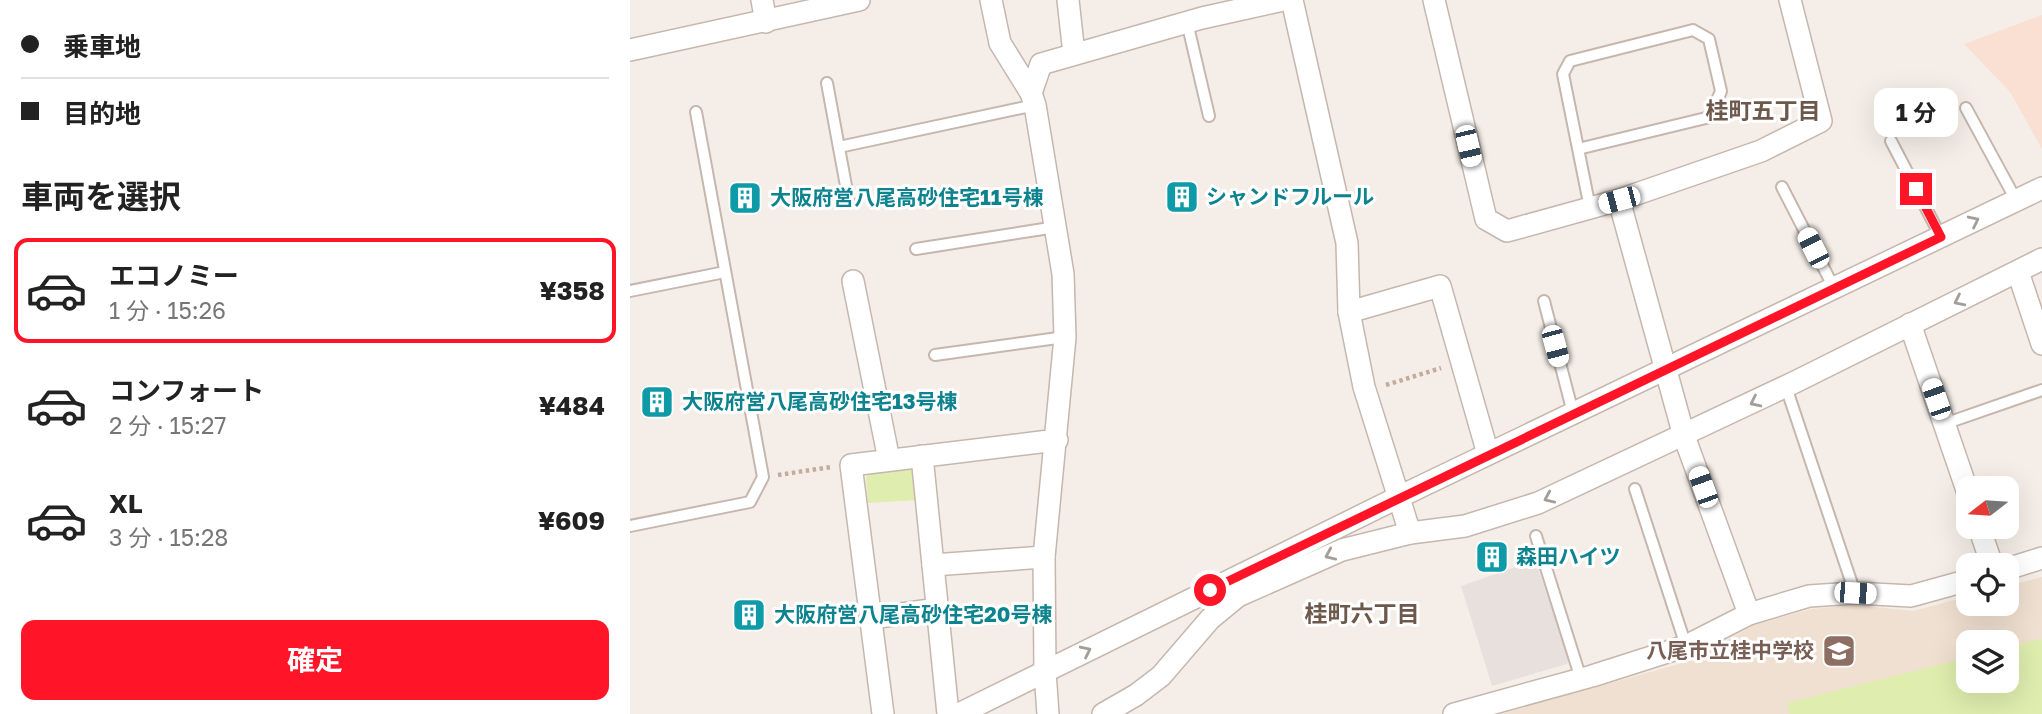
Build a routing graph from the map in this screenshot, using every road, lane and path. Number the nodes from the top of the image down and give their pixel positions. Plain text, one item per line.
1 (762, 0) edge
2 (859, 0) edge
3 (991, 0) edge
4 (1068, 0) edge
5 (1283, 0) edge
6 (1292, 0) edge
7 (1434, 0) edge
8 (1790, 0) edge
9 (1196, 13) edge
10 (766, 22) junction
11 (630, 50) edge
12 (1074, 54) junction
13 (827, 83) dead end
14 (1033, 99) junction
15 (1966, 108) dead end
16 (696, 112) dead end
17 (1209, 116) dead end
18 (1891, 141) dead end
19 (839, 147) junction
20 (1578, 149) junction
21 (1782, 187) dead end
22 (2042, 188) edge
23 (1619, 200) junction
24 (2016, 200) junction
25 (849, 202) dead end
26 (1590, 208) junction
27 (1056, 227) junction
28 (1941, 237) junction
29 (916, 248) dead end
30 (2042, 259) edge
31 (725, 272) junction
32 (2018, 272) junction
33 (853, 281) dead end
34 (1834, 288) junction
35 (630, 291) edge
36 (1544, 301) dead end
37 (1349, 312) junction
38 (1910, 324) junction
39 (1065, 337) junction
40 (2042, 344) edge
41 (935, 355) dead end
42 (1462, 362) junction
43 (1666, 369) junction
44 (1786, 387) junction
45 (2042, 390) edge
46 (1365, 391) junction
47 (1573, 414) junction
48 (1944, 424) junction
49 (1685, 436) junction
50 (1057, 440) junction
51 (1488, 454) junction
52 (922, 456) junction
53 (889, 460) junction
54 (851, 464) junction
55 (1962, 476) edge
56 (763, 477) junction
57 (1635, 489) dead end
58 (1399, 497) junction
59 (630, 526) edge
60 (1410, 533) junction
61 (1536, 536) dead end
62 (1044, 556) junction
63 (2042, 558) edge
64 (933, 565) junction
65 (2019, 565) edge
66 (1956, 584) edge
67 (1855, 593) junction
68 (937, 609) junction
69 (1749, 614) junction
70 (871, 618) junction
71 (1686, 646) junction
72 (1045, 672) junction
73 (1581, 679) junction
74 (1463, 713) edge
75 (883, 714) edge
76 (948, 714) edge
77 (959, 714) edge
78 (1048, 714) edge
79 (1103, 714) edge

1 - 10 street
2 - 10 street
3 - 14 street
4 - 12 street
5 - 9 street
6 - 37 street
7 - 26 street
8 - 23 street
9 - 12 street
9 - 17 lane
10 - 11 street
12 - 14 street
13 - 19 lane
14 - 19 lane
14 - 27 street
15 - 24 lane
16 - 31 lane
18 - 28 lane
19 - 25 lane
20 - 20 lane
20 - 26 lane
21 - 34 lane
22 - 24 street
23 - 26 street
23 - 43 street
28 -> 24 street
27 - 29 lane
27 - 39 street
28 - 34 street
30 - 32 street
31 - 35 lane
31 - 56 lane
32 -> 38 street
32 - 40 street
33 - 53 street
34 - 43 street
36 - 47 lane
37 - 42 street
37 - 46 street
38 - 44 street
38 - 48 street
39 - 41 lane
39 - 50 street
42 - 46 path
42 - 51 street
43 - 47 street
43 - 49 street
44 -> 49 street
44 - 67 lane
45 - 48 lane
46 - 58 street
47 - 51 street
48 - 55 street
49 -> 60 street
49 - 69 street
50 - 52 street
50 - 62 street
51 - 58 street
52 - 53 street
52 - 64 street
53 - 54 street
54 - 56 path
54 - 70 street
56 - 59 lane
57 - 71 lane
58 - 60 street
72 -> 58 street
60 -> 79 street
61 - 73 lane
62 - 64 street
62 - 72 street
63 - 65 street
64 - 68 street
66 - 67 street
67 - 69 street
68 - 70 street
68 - 76 street
69 - 71 street
70 - 75 street
71 - 73 street
72 - 77 street
72 - 78 street
73 - 74 street

